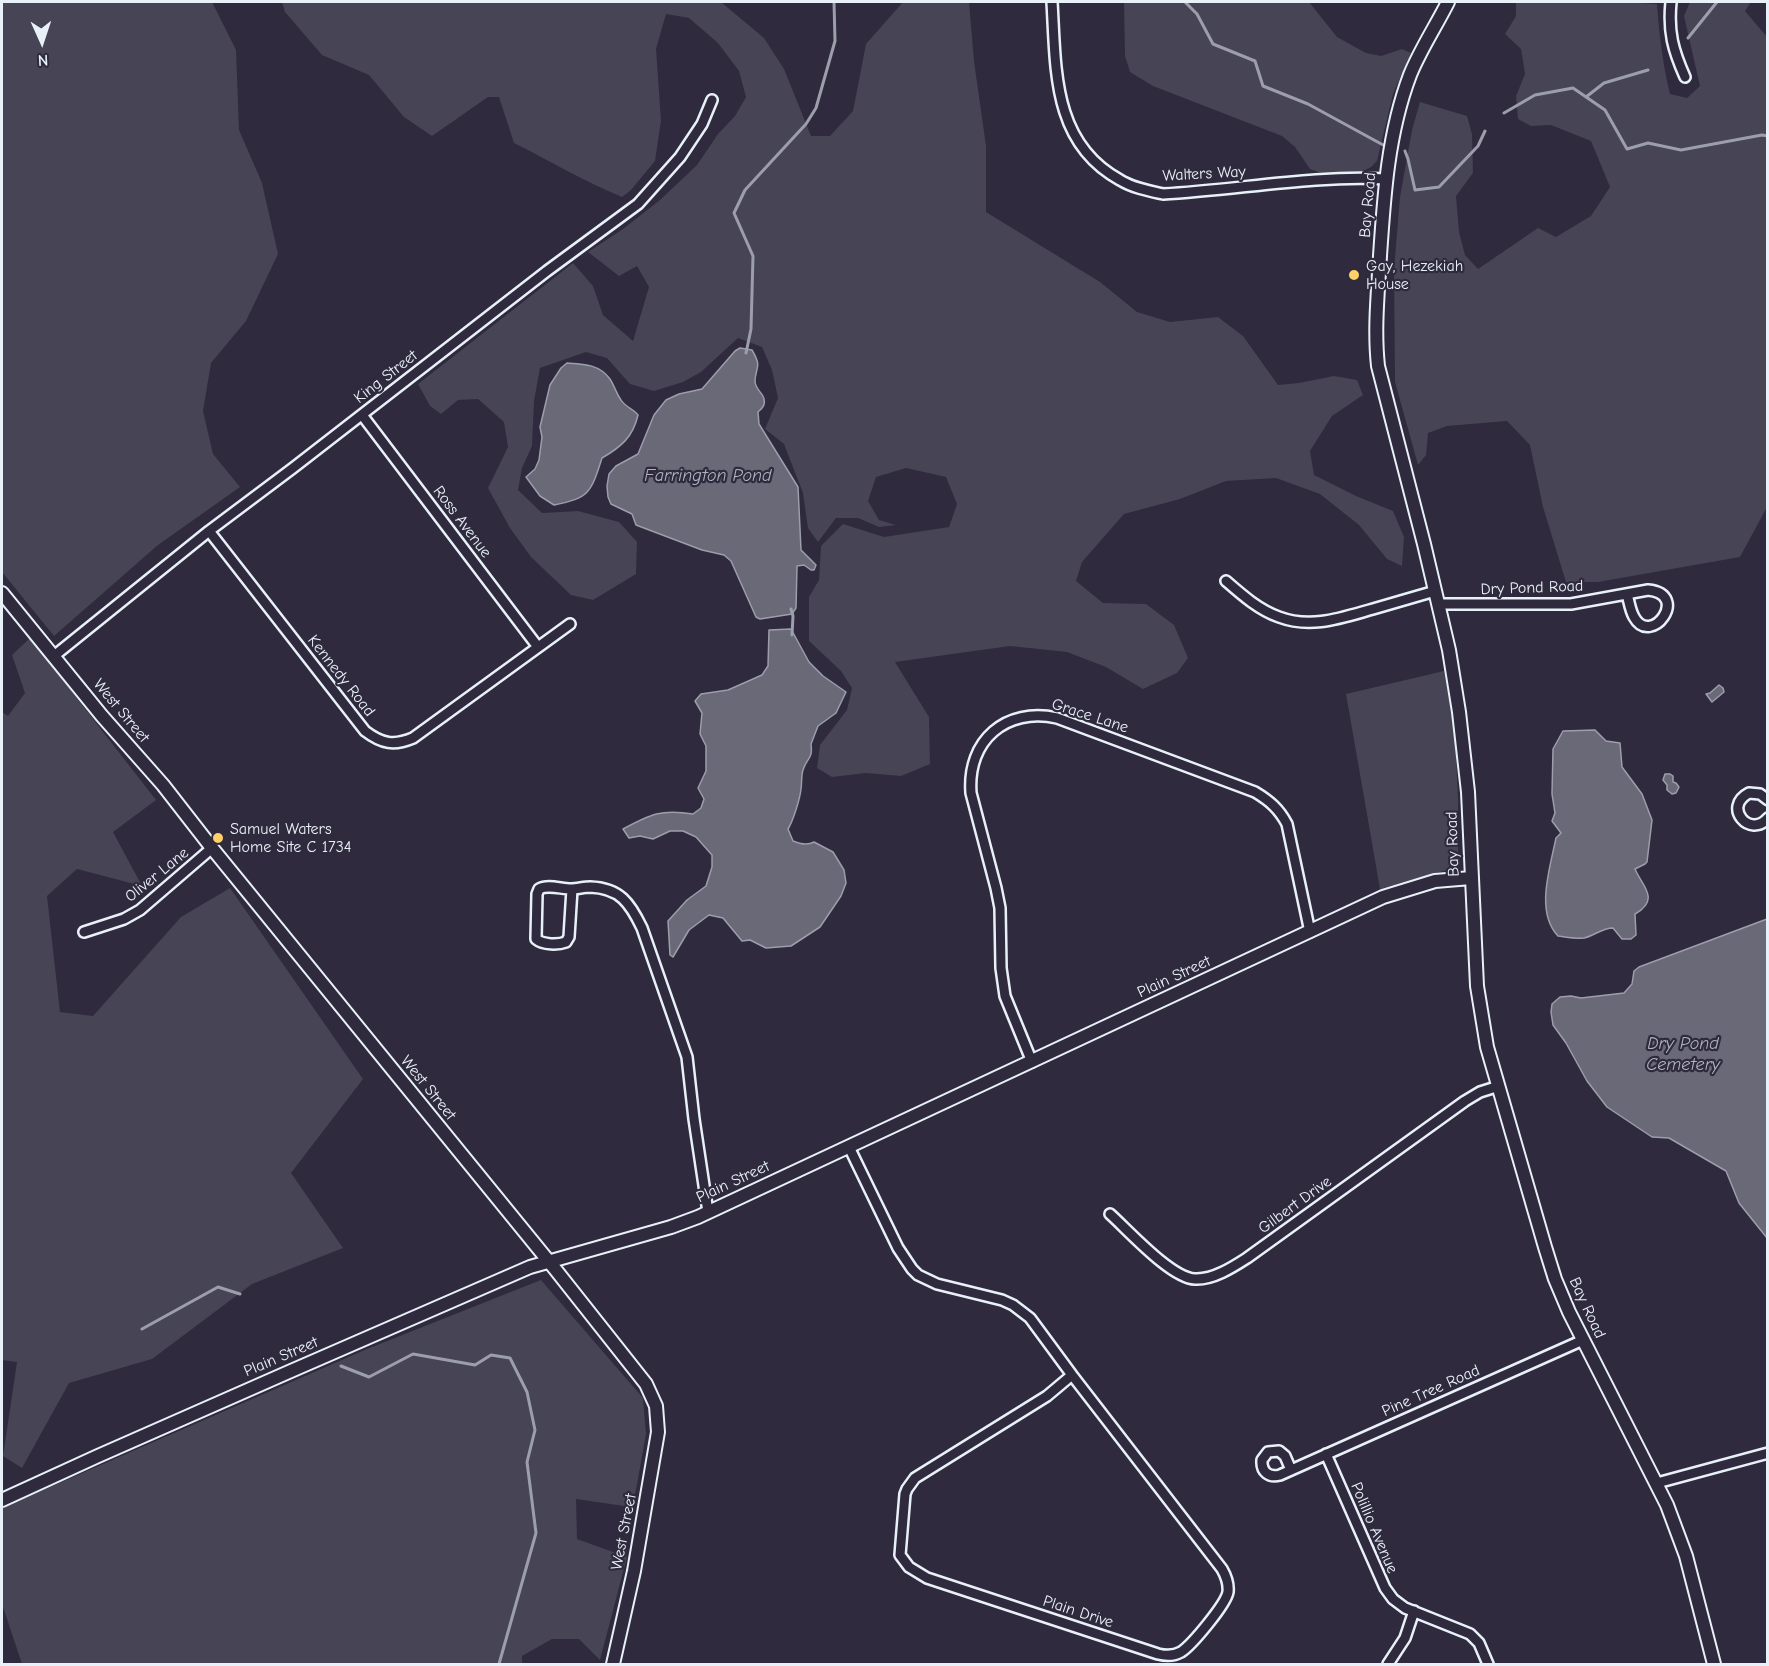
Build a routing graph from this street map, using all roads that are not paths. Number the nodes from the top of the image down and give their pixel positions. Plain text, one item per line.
1 (1052, 2) edge
2 (1448, 2) edge
3 (1671, 2) edge
4 (1685, 77) dead end
5 (712, 100) dead end
6 (1386, 179) junction
7 (362, 415) junction
8 (208, 531) junction
9 (1227, 581) dead end
10 (2, 593) edge
11 (1627, 594) junction
12 (1436, 598) junction
13 (570, 624) dead end
14 (538, 647) junction
15 (54, 656) junction
16 (1767, 800) edge
17 (1767, 818) edge
18 (212, 849) junction
19 (1471, 878) junction
20 (572, 889) junction
21 (84, 932) dead end
22 (1310, 932) junction
23 (1032, 1062) junction
24 (1499, 1086) junction
25 (849, 1147) junction
26 (708, 1212) junction
27 (1110, 1214) dead end
28 (549, 1261) junction
29 (1583, 1340) junction
30 (1072, 1375) junction
31 (1767, 1453) edge
32 (1326, 1454) junction
33 (1291, 1470) dead end
34 (1657, 1483) junction
35 (2, 1500) edge
36 (1413, 1611) junction
37 (613, 1665) edge
38 (1388, 1665) edge
39 (1488, 1665) edge
40 (1714, 1665) edge

1 - 6 street, Walters Way
2 - 6 street, Bay Road
3 - 4 street
5 - 7 street, King Street
6 - 12 street, Bay Road
7 - 8 street, King Street
7 - 14 street, Ross Avenue
8 - 14 street, Kennedy Road
8 - 15 street, King Street
9 - 12 street, Dry Pond Road
10 - 15 street, West Street
11 - 11 street, Dry Pond Road
11 - 12 street, Dry Pond Road
12 - 19 street, Bay Road
13 - 14 street, Kennedy Road
15 - 18 street, West Street
16 - 17 street
18 - 21 street, Oliver Lane
18 - 28 street, West Street
19 - 22 street, Plain Street
19 - 24 street, Bay Road
20 - 20 street
20 - 26 street
22 - 23 street, Plain Street
22 - 23 street, Grace Lane
23 - 25 street, Plain Street
24 - 27 street, Gilbert Drive
24 - 29 street, Bay Road
25 - 26 street, Plain Street
25 - 30 street, Plain Drive
26 - 28 street, Plain Street
28 - 35 street, Plain Street
28 - 37 street, West Street
29 - 32 street, Pine Tree Road
29 - 34 street, Bay Road
30 - 30 street, Plain Drive
31 - 34 street
32 - 33 street, Pine Tree Road
32 - 36 street, Polillio Avenue
34 - 40 street, Bay Road
36 - 38 street
36 - 39 street, Polillio Avenue

